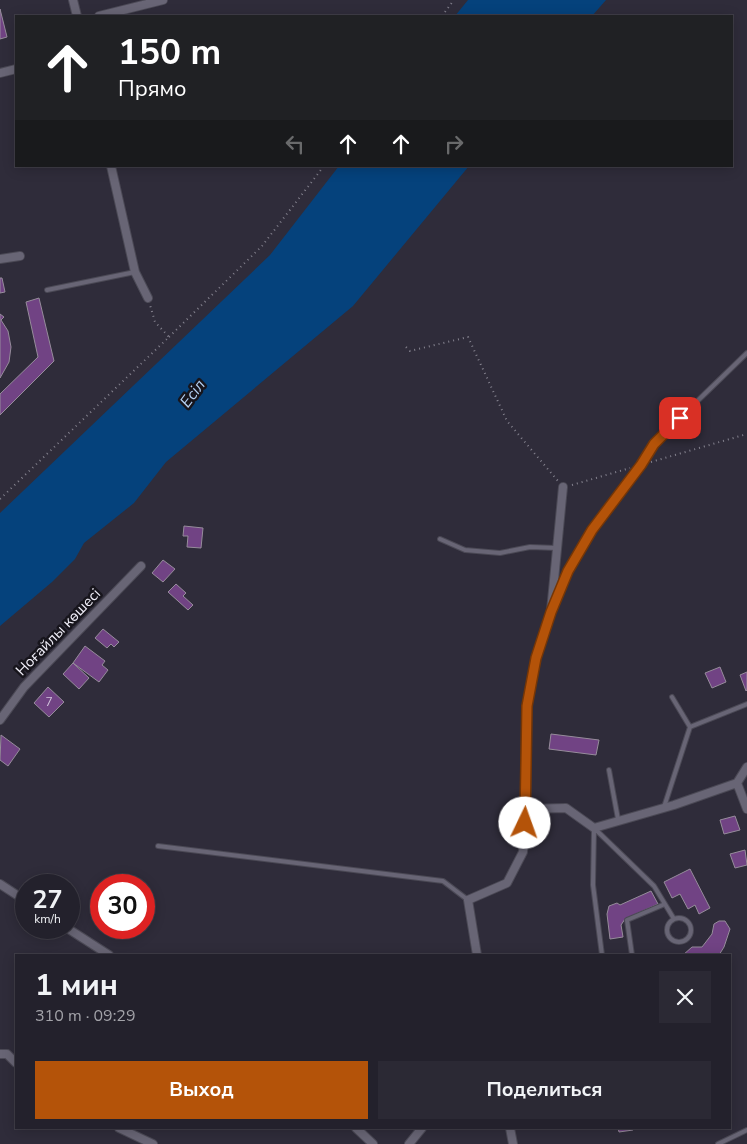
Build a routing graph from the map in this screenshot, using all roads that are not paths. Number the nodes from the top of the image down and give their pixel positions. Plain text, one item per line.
1 (73, 0) edge
2 (163, 0) edge
3 (137, 3) edge
4 (77, 15) edge
5 (102, 15) edge
6 (15, 69) edge
7 (0, 73) edge
8 (111, 167) edge
9 (20, 256) dead end
10 (0, 259) edge
11 (135, 272) junction
12 (47, 290) dead end
13 (148, 298) road end
14 (747, 353) edge
15 (563, 487) road end
16 (440, 539) dead end
17 (557, 548) junction
18 (141, 566) dead end
19 (551, 612) junction
20 (672, 697) dead end
21 (747, 704) edge
22 (0, 720) edge
23 (690, 727) junction
24 (747, 767) edge
25 (609, 770) dead end
26 (737, 783) junction
27 (664, 807) junction
28 (526, 809) junction
29 (747, 809) edge
30 (618, 819) junction
31 (594, 828) junction
32 (158, 846) dead end
33 (0, 884) edge
34 (15, 894) edge
35 (468, 900) junction
36 (665, 904) junction
37 (674, 919) junction
38 (80, 936) edge
39 (107, 954) edge
40 (477, 954) edge
41 (602, 954) edge
42 (632, 954) edge
43 (0, 1054) edge
44 (15, 1062) edge
45 (121, 1129) edge
46 (359, 1129) edge
47 (421, 1129) edge
48 (510, 1129) edge
49 (747, 1130) edge
50 (153, 1144) edge
51 (374, 1144) edge
52 (409, 1144) edge
53 (513, 1144) edge
54 (718, 1144) edge

1 - 4 street
2 - 3 street
3 - 5 street
6 - 7 street
8 - 11 street
9 - 10 street
11 - 12 lane
11 - 13 street
14 - 19 lane
15 - 17 street
16 - 17 lane
17 - 19 street
18 - 22 street, Ноғайлы көшесі
19 - 28 street
20 - 23 lane
21 - 23 lane
23 - 27 lane
24 - 26 street
25 - 30 lane
26 - 27 street
26 - 29 street
27 - 30 street
28 - 31 street
28 - 35 street
30 - 31 street
31 - 36 lane
31 - 41 lane
32 - 35 lane
33 - 34 street
35 - 40 street
36 - 37 lane
36 - 42 lane
37 - 37 lane
38 - 39 street
43 - 44 street
45 - 50 street
46 - 51 street
47 - 52 street
48 - 53 street
49 - 54 lane

